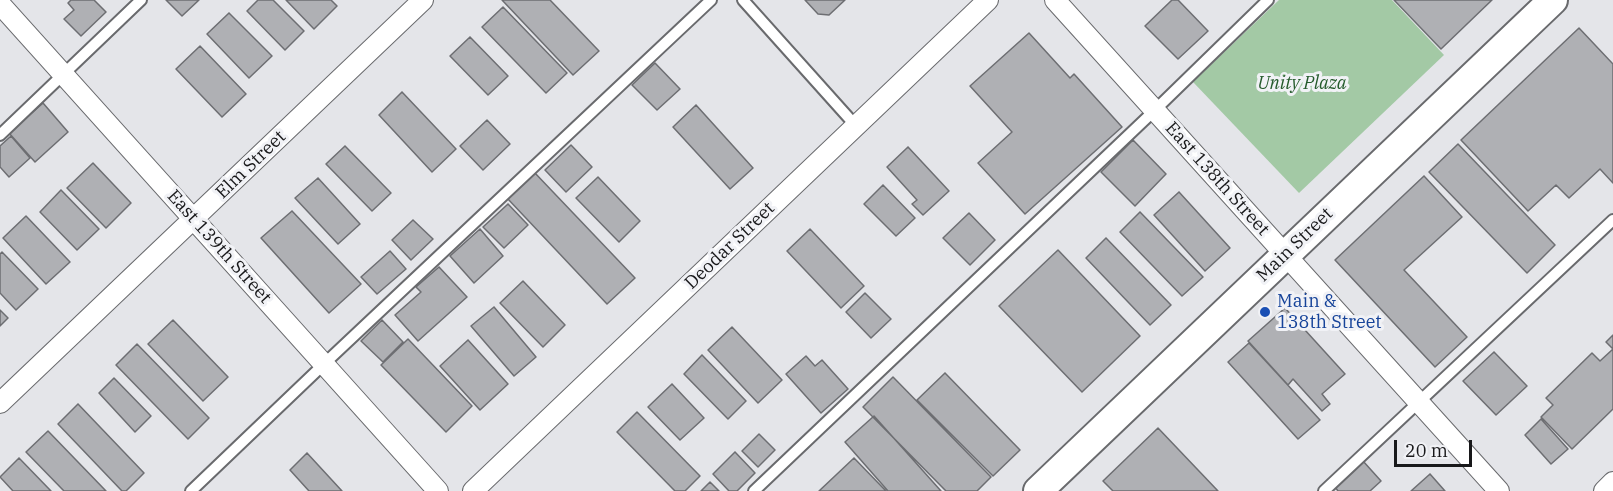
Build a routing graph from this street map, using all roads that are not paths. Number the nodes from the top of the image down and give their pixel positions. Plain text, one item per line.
1 (141, 0) edge
2 (423, 0) edge
3 (711, 0) edge
4 (743, 0) edge
5 (988, 0) edge
6 (1056, 0) edge
7 (1268, 0) edge
8 (1553, 0) edge
9 (0, 4) edge
10 (64, 74) junction
11 (1155, 111) junction
12 (856, 126) junction
13 (0, 135) edge
14 (194, 219) junction
15 (1613, 220) edge
16 (1285, 255) junction
17 (324, 364) junction
18 (1418, 402) junction
19 (0, 403) edge
20 (1613, 482) edge
21 (190, 491) edge
22 (438, 491) edge
23 (473, 491) edge
24 (754, 491) edge
25 (1038, 491) edge
26 (1324, 491) edge
27 (1499, 491) edge
28 (1604, 491) edge

1 - 10 lane
2 - 14 street, Elm Street
3 - 17 lane
4 - 12 lane
5 - 12 street, Deodar Street
6 - 11 street, East 138th Street
7 - 11 lane
8 - 16 street, Main Street
9 - 10 street, East 139th Street
10 - 13 lane
10 - 14 street, East 139th Street
11 - 16 street, East 138th Street
11 - 24 lane
12 - 23 street, Deodar Street
14 - 17 street, East 139th Street
14 - 19 street, Elm Street
15 - 18 lane
16 - 18 street, East 138th Street
16 - 25 street, Main Street
17 - 21 lane
17 - 22 street, East 139th Street
18 - 26 lane
18 - 27 street, East 138th Street
20 - 28 street

